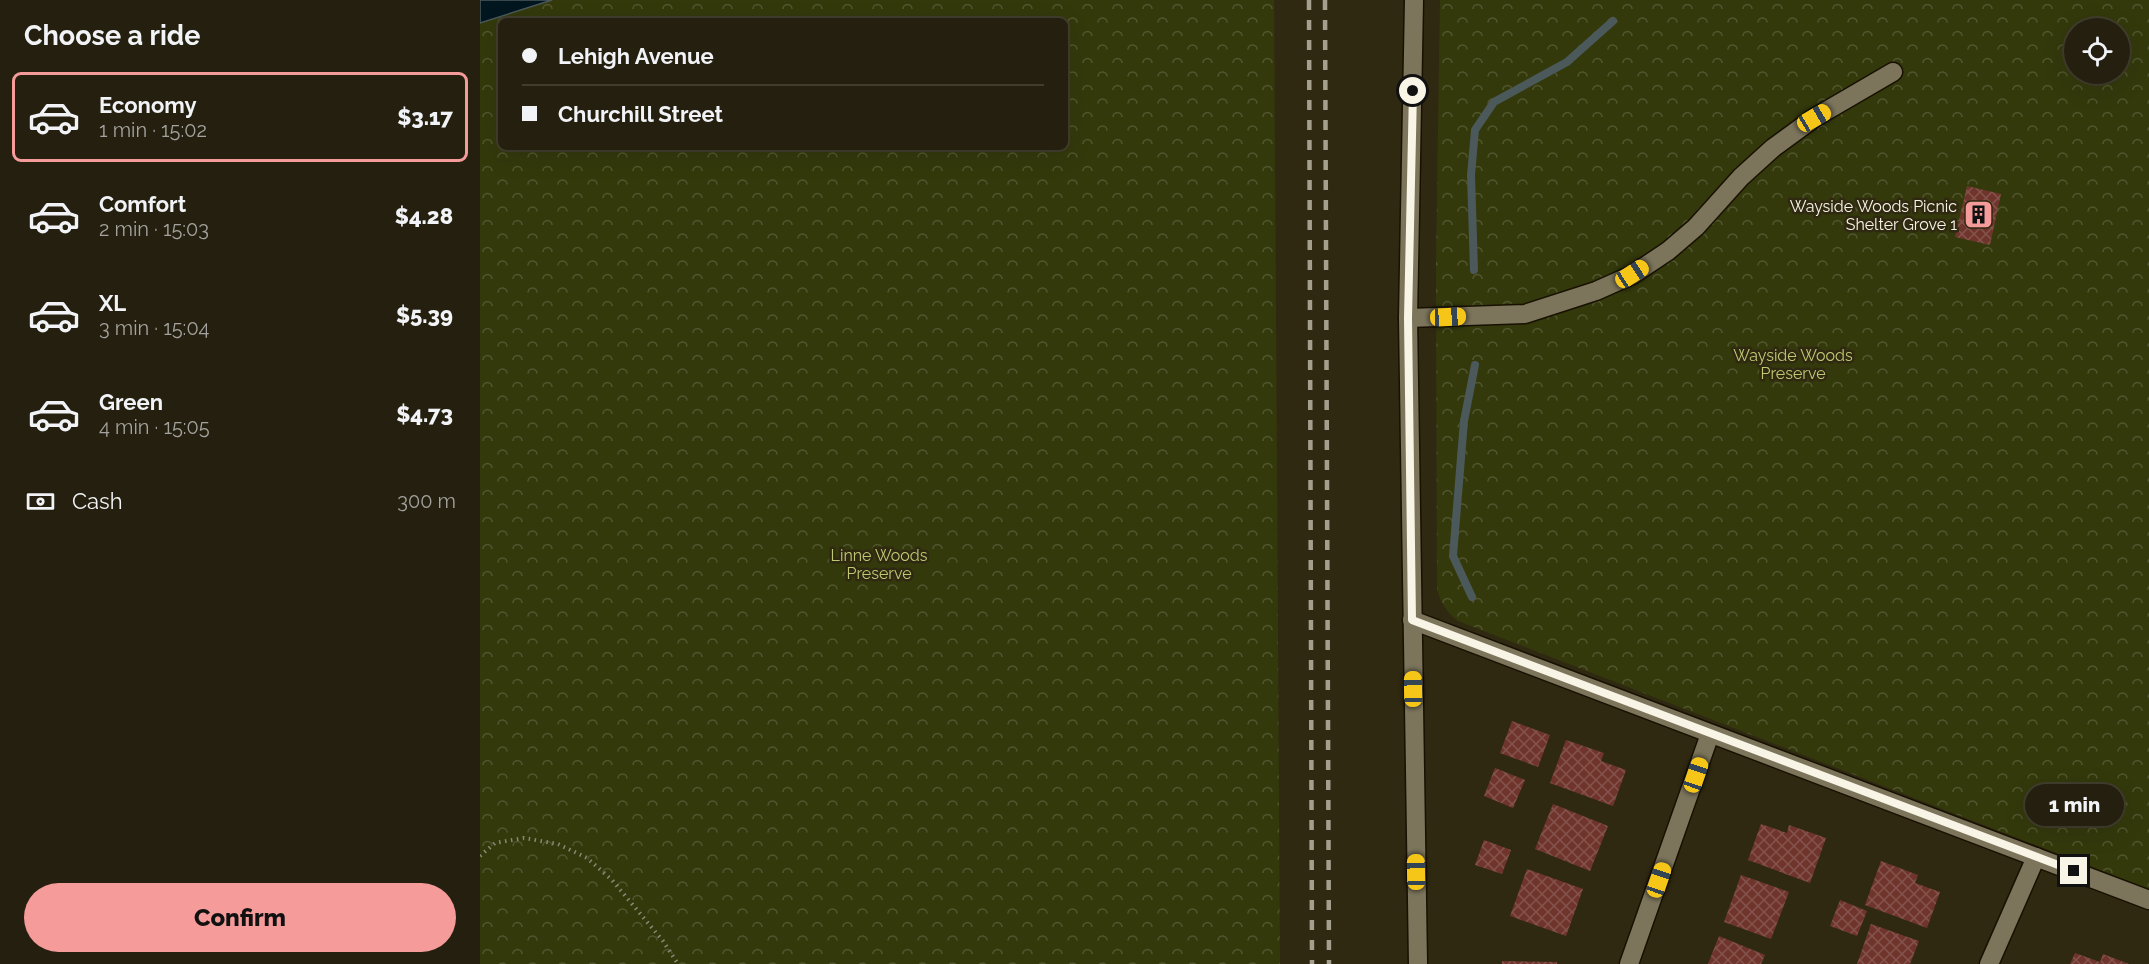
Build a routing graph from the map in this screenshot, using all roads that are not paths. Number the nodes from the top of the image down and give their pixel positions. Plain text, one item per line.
1 (1414, 0) edge
2 (1893, 72) dead end
3 (1408, 318) junction
4 (1412, 620) junction
5 (1710, 734) junction
6 (2036, 857) junction
7 (2149, 900) edge
8 (1418, 964) edge
9 (1629, 964) edge
10 (1989, 964) edge

1 - 3 street
2 - 3 street
3 - 4 street
4 - 5 street
4 - 8 street
5 - 6 street
5 - 9 street
6 - 7 street
6 - 10 street

